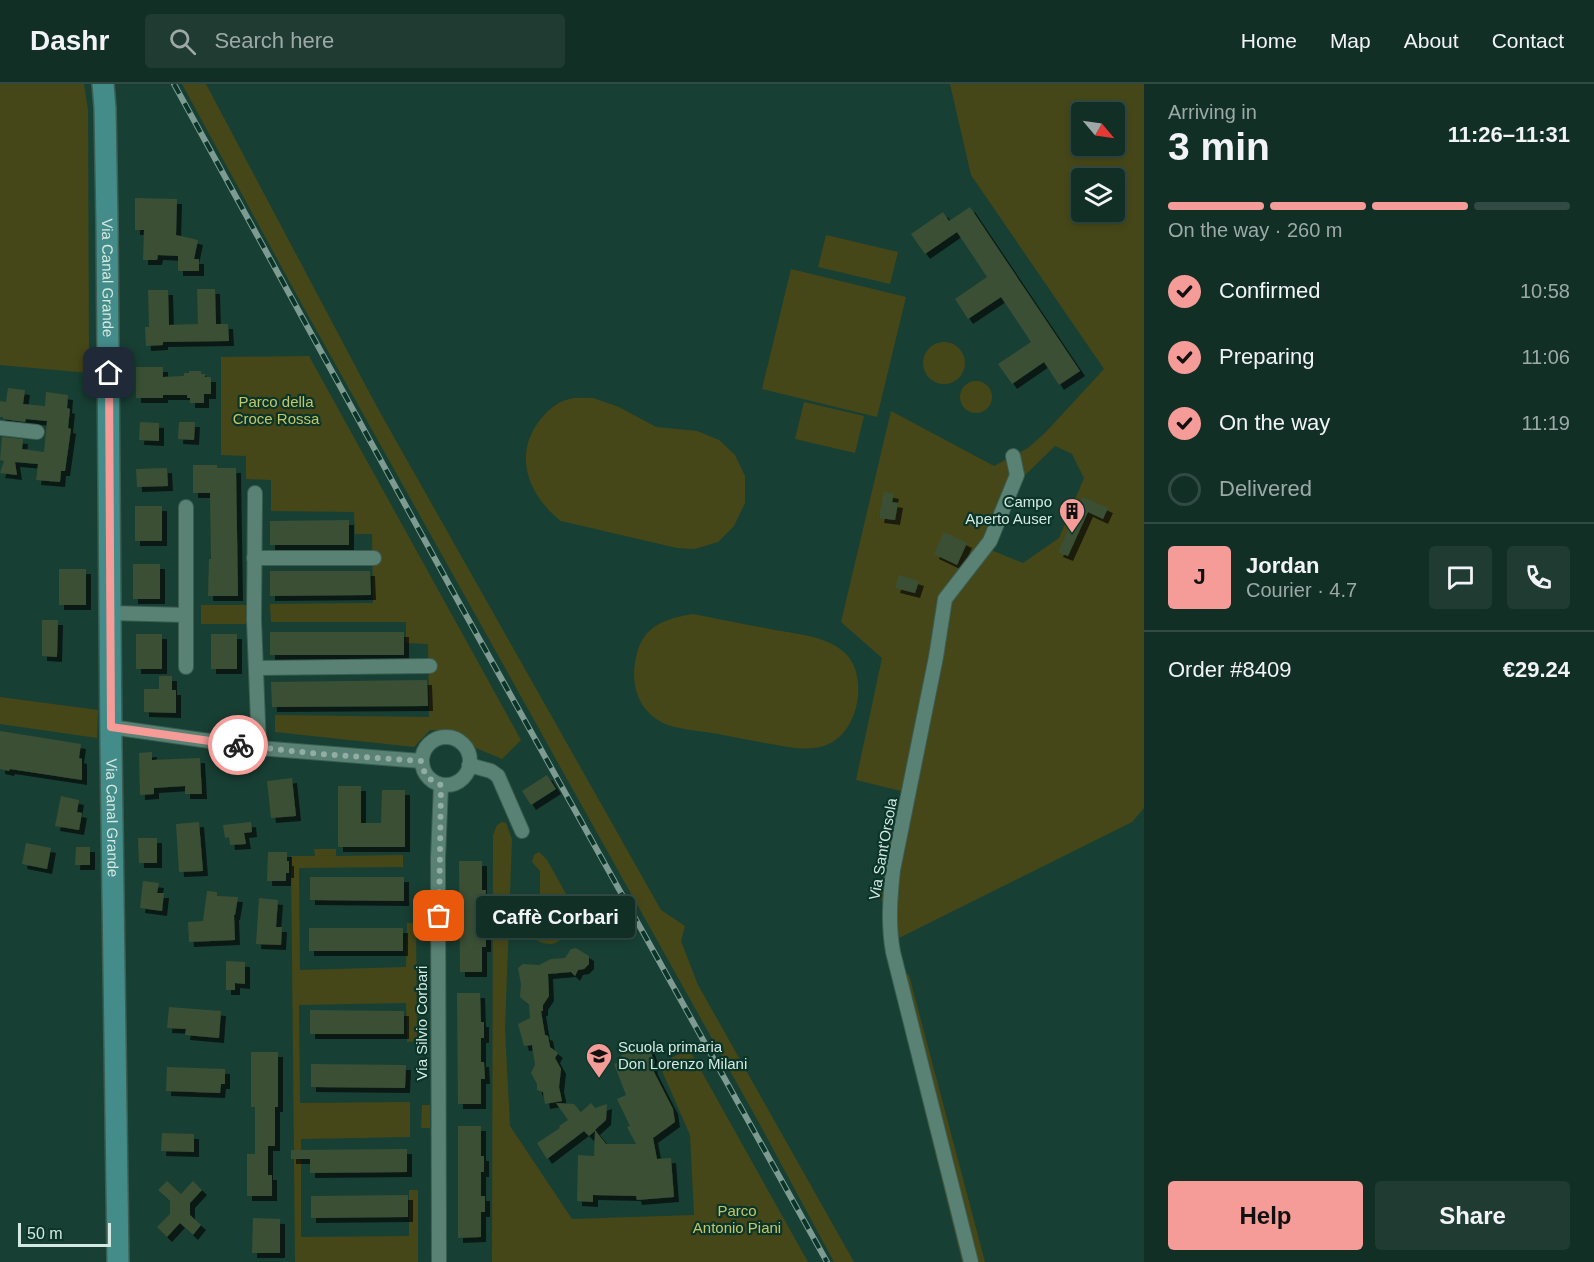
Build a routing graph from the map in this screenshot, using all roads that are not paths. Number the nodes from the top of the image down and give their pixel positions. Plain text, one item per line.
1 (103, 84) edge
2 (0, 428) edge
3 (37, 432) dead end
4 (1013, 456) dead end
5 (255, 493) dead end
6 (186, 507) dead end
7 (255, 558) junction
8 (374, 558) dead end
9 (110, 613) junction
10 (186, 615) junction
11 (430, 666) dead end
12 (186, 667) dead end
13 (257, 668) junction
14 (111, 727) junction
15 (259, 748) junction
16 (421, 761) junction
17 (469, 765) junction
18 (441, 785) junction
19 (522, 831) dead end
20 (118, 1262) edge
21 (439, 1262) edge
22 (971, 1262) edge

1 - 9 main road, Via Canal Grande
2 - 3 street
4 - 22 street, Via Sant'Orsola
5 - 7 street
6 - 10 street
7 - 8 street
7 - 13 street
9 - 10 street
9 - 14 main road, Via Canal Grande
10 - 12 street
11 - 13 street
13 - 15 street
14 - 15 street
14 - 20 main road, Via Canal Grande
15 - 16 street
16 - 17 street
16 - 18 street
17 - 18 street
17 - 19 street
18 - 21 street, Via Silvio Corbari

